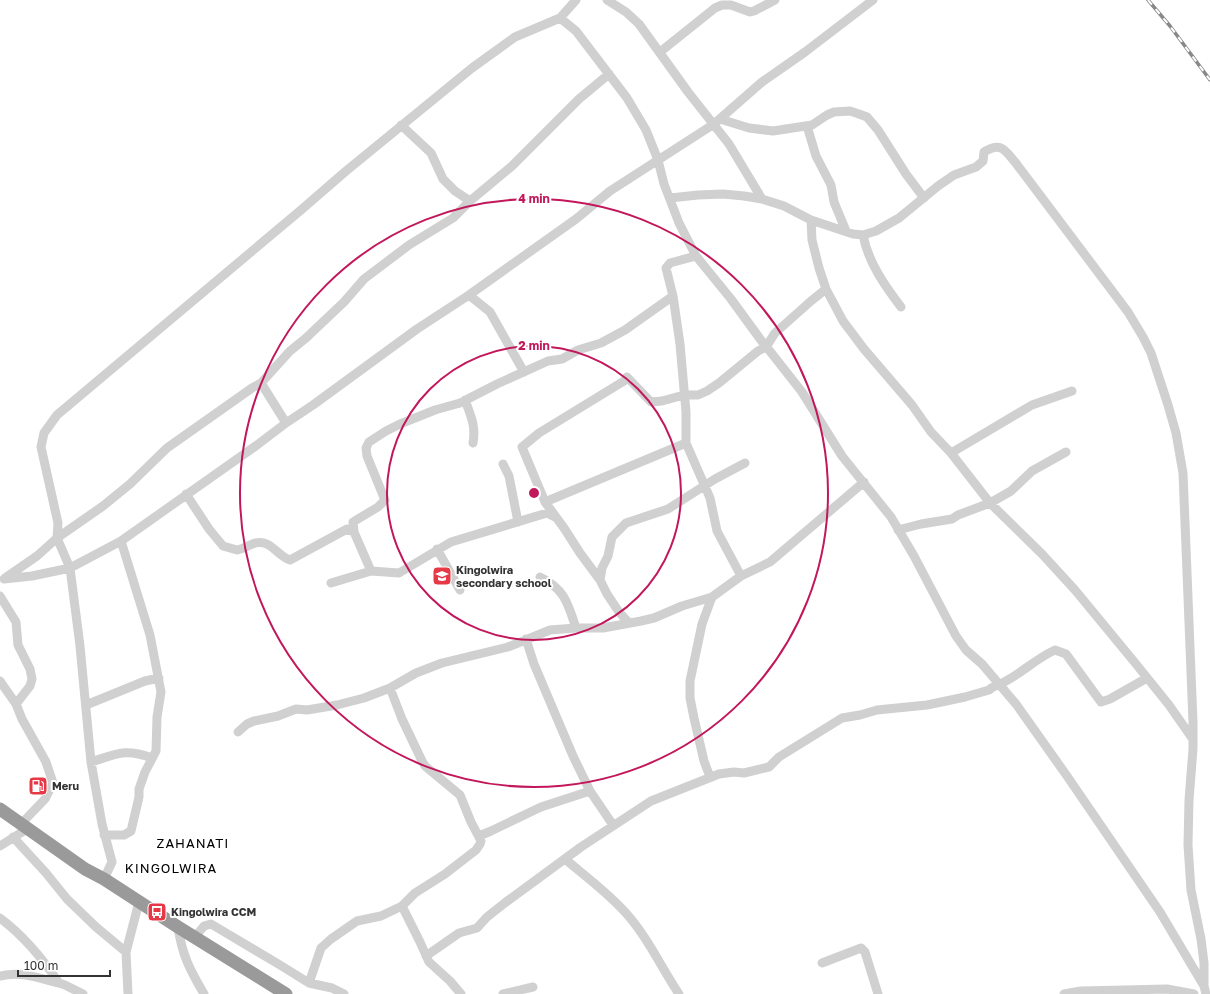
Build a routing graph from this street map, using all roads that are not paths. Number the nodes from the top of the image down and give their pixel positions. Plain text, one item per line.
1 (576, 0) edge
2 (607, 0) edge
3 (775, 0) edge
4 (873, 0) edge
5 (560, 18) junction
6 (660, 52) junction
7 (609, 74) junction
8 (717, 122) junction
9 (401, 125) junction
10 (807, 126) junction
11 (658, 160) junction
12 (670, 198) junction
13 (924, 198) junction
14 (762, 199) junction
15 (470, 202) junction
16 (811, 220) junction
17 (846, 231) junction
18 (864, 235) junction
19 (696, 256) junction
20 (826, 290) junction
21 (469, 295) junction
22 (673, 296) junction
23 (901, 307) dead end
24 (766, 348) junction
25 (524, 372) junction
26 (261, 383) junction
27 (1072, 391) dead end
28 (684, 395) junction
29 (465, 400) junction
30 (286, 423) junction
31 (473, 443) dead end
32 (686, 443) junction
33 (1066, 452) dead end
34 (951, 453) junction
35 (744, 463) dead end
36 (503, 464) dead end
37 (864, 482) junction
38 (704, 486) junction
39 (186, 494) junction
40 (545, 502) junction
41 (990, 503) junction
42 (556, 518) junction
43 (518, 522) junction
44 (898, 530) junction
45 (354, 532) junction
46 (57, 538) junction
47 (121, 541) junction
48 (437, 549) junction
49 (70, 568) junction
50 (371, 571) junction
51 (741, 576) junction
52 (540, 577) dead end
53 (2, 580) edge
54 (600, 580) junction
55 (331, 584) dead end
56 (460, 590) dead end
57 (0, 596) edge
58 (712, 597) junction
59 (629, 623) junction
60 (576, 628) junction
61 (526, 639) junction
62 (159, 678) junction
63 (1146, 678) junction
64 (0, 681) edge
65 (1000, 684) junction
66 (390, 688) junction
67 (16, 704) junction
68 (86, 706) junction
69 (238, 732) dead end
70 (1192, 738) junction
71 (152, 758) junction
72 (91, 762) junction
73 (710, 777) junction
74 (590, 791) junction
75 (0, 809) edge
76 (613, 825) junction
77 (24, 826) junction
78 (104, 835) junction
79 (479, 836) junction
80 (13, 837) junction
81 (0, 846) edge
82 (565, 859) junction
83 (104, 880) junction
84 (139, 902) junction
85 (402, 906) junction
86 (0, 918) edge
87 (178, 928) junction
88 (194, 937) junction
89 (126, 952) junction
90 (426, 956) junction
91 (822, 963) dead end
92 (0, 976) edge
93 (308, 983) junction
94 (59, 984) junction
95 (533, 987) dead end
96 (1205, 990) edge
97 (84, 994) edge
98 (128, 994) edge
99 (204, 994) edge
100 (286, 994) edge
101 (344, 994) edge
102 (461, 994) edge
103 (503, 994) edge
104 (679, 994) edge
105 (878, 994) edge
106 (1064, 994) edge
107 (1194, 994) edge

1 - 5 street
2 - 6 street
3 - 6 street
4 - 8 street
5 - 7 street
5 - 9 street
6 - 8 street
7 - 11 street
7 - 15 street
8 - 10 street
8 - 11 street
8 - 14 street
9 - 15 street
9 - 46 street
10 - 13 street
10 - 17 street
11 - 12 street
11 - 21 street
12 - 14 street
12 - 19 street
13 - 18 street
13 - 70 street
14 - 16 street
15 - 26 street
16 - 17 street
16 - 20 street
17 - 18 street
18 - 23 street
19 - 22 street
19 - 24 street
20 - 24 street
20 - 34 street
21 - 25 street
21 - 30 street
22 - 25 street
22 - 28 street
24 - 28 street
24 - 37 street
25 - 29 street
26 - 30 street
26 - 46 street
27 - 34 street
28 - 32 street
28 - 40 street
29 - 31 street
29 - 45 street
30 - 39 street
32 - 38 street
32 - 40 street
33 - 41 street
34 - 41 street
35 - 38 street
36 - 43 street
37 - 44 street
37 - 51 street
38 - 51 street
38 - 54 street
39 - 45 street
39 - 47 street
40 - 42 street
41 - 44 street
41 - 63 street
42 - 43 street
42 - 54 street
43 - 48 street
44 - 65 street
45 - 50 street
46 - 49 street
46 - 53 street
47 - 49 street
47 - 62 street
48 - 50 street
48 - 56 street
49 - 53 street
49 - 68 street
50 - 55 street
51 - 58 street
52 - 60 street
54 - 59 street
57 - 67 street
58 - 59 street
58 - 73 street
59 - 60 street
60 - 61 street
61 - 66 street
61 - 74 street
62 - 68 street
62 - 71 street
63 - 65 street
63 - 70 street
64 - 67 street
65 - 73 street
65 - 96 street
66 - 69 street
66 - 79 street
67 - 77 street
68 - 72 street
70 - 96 street
71 - 72 street
71 - 78 street
72 - 78 street
73 - 76 street
74 - 76 street
74 - 79 street
75 - 77 highway
76 - 82 street
77 - 80 street
77 - 83 highway
78 - 83 street
79 - 85 street
80 - 81 street
80 - 89 street
82 - 90 street
82 - 104 street
83 - 84 highway
84 - 87 highway
84 - 89 street
85 - 90 street
85 - 93 street
86 - 94 street
87 - 88 highway
87 - 99 street
88 - 93 street
88 - 100 highway
89 - 98 street
90 - 102 street
91 - 105 street
92 - 94 street
93 - 101 street
94 - 97 street
95 - 103 street
106 - 107 street

